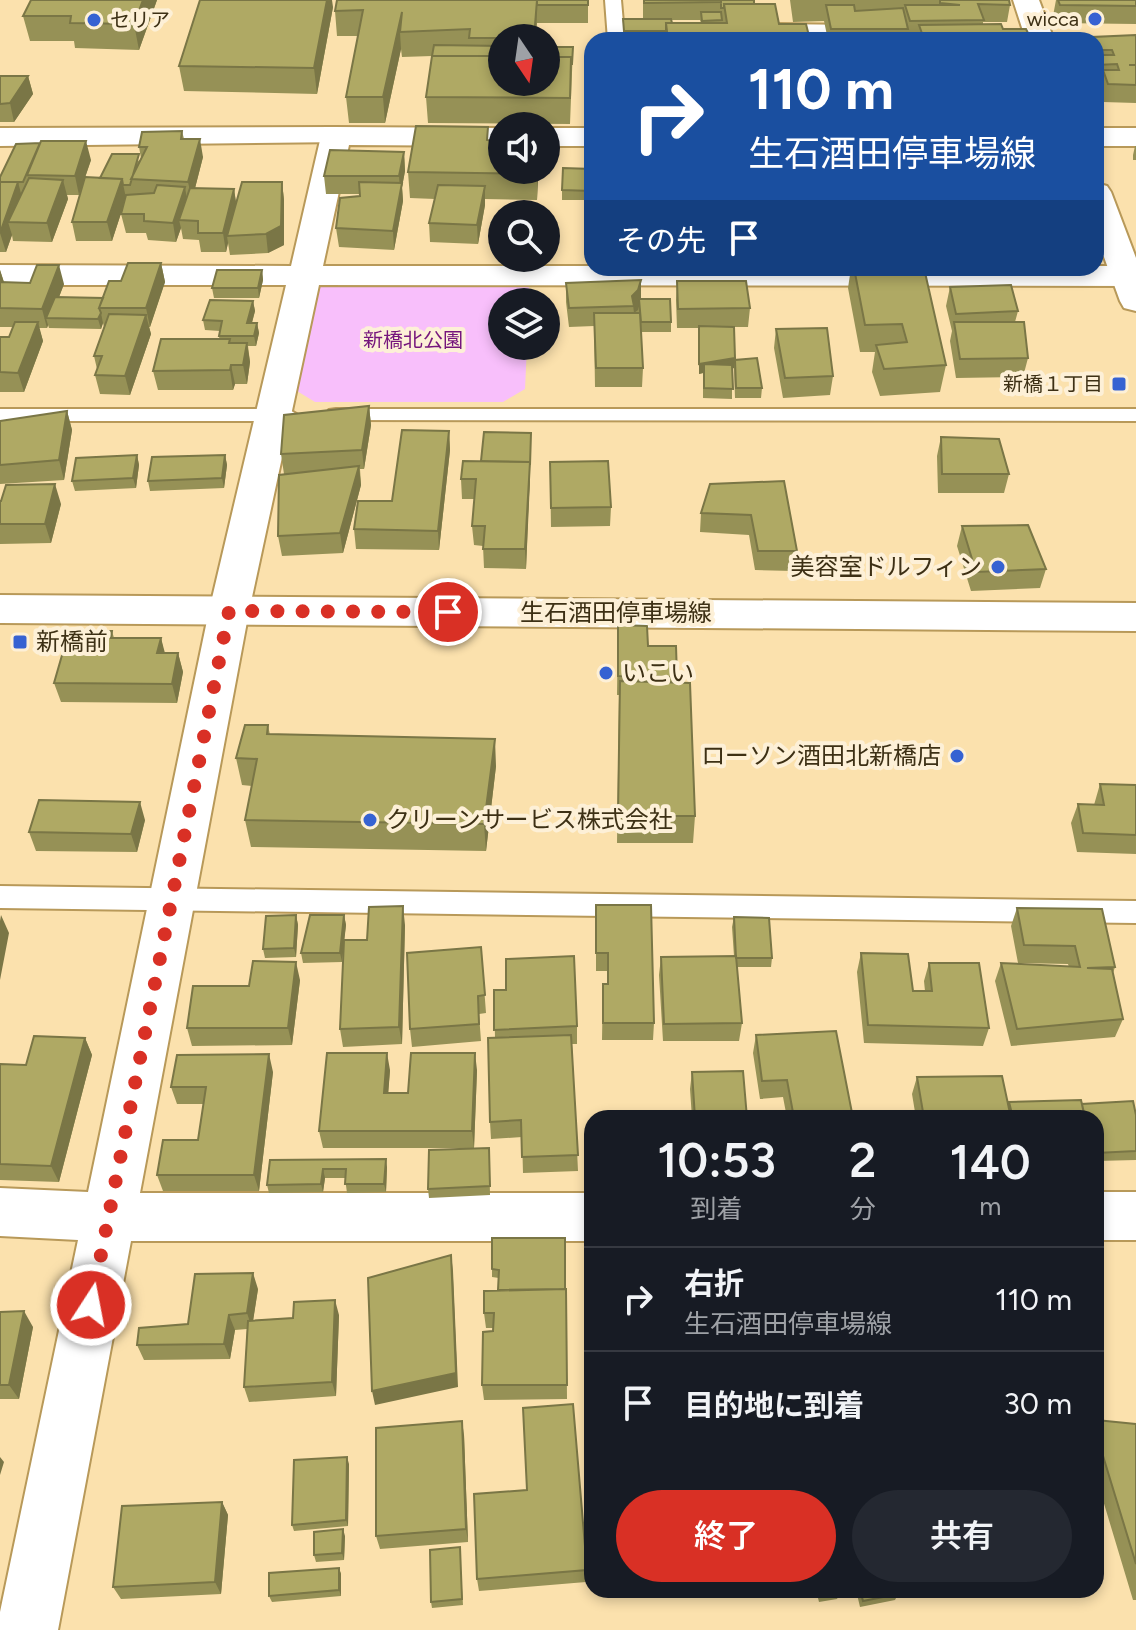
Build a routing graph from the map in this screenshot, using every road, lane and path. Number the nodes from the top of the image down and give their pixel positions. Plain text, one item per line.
1 (613, 0) edge
2 (1026, 0) edge
3 (671, 28) edge
4 (758, 29) edge
5 (879, 30) edge
6 (615, 32) edge
7 (634, 32) edge
8 (788, 32) edge
9 (854, 32) edge
10 (1032, 32) edge
11 (336, 136) junction
12 (0, 137) edge
13 (488, 137) edge
14 (560, 137) edge
15 (584, 137) edge
16 (1104, 137) edge
17 (1136, 137) edge
18 (1104, 212) edge
19 (0, 275) edge
20 (303, 276) junction
21 (1133, 284) edge
22 (0, 415) edge
23 (299, 415) junction
24 (1136, 415) edge
25 (0, 609) edge
26 (229, 611) junction
27 (1136, 617) edge
28 (0, 897) edge
29 (172, 897) junction
30 (1136, 912) edge
31 (0, 1212) edge
32 (1104, 1216) edge
33 (1136, 1216) edge
34 (109, 1217) junction
35 (584, 1217) edge
36 (27, 1630) edge

1 - 6 lane
2 - 10 street
3 - 7 lane
4 - 8 lane
5 - 9 lane
11 - 12 street
11 - 13 street
11 - 20 street
14 - 15 street
16 - 17 street
18 - 21 street
19 - 20 street
20 - 21 street
20 - 23 street
22 - 23 lane
23 - 24 lane
23 - 26 street
25 - 26 street, 生石酒田停車場線
26 - 27 street, 生石酒田停車場線
26 - 29 street
28 - 29 lane
29 - 30 lane
29 - 34 street
31 - 34 street
32 - 33 street
34 - 35 street
34 - 36 street

